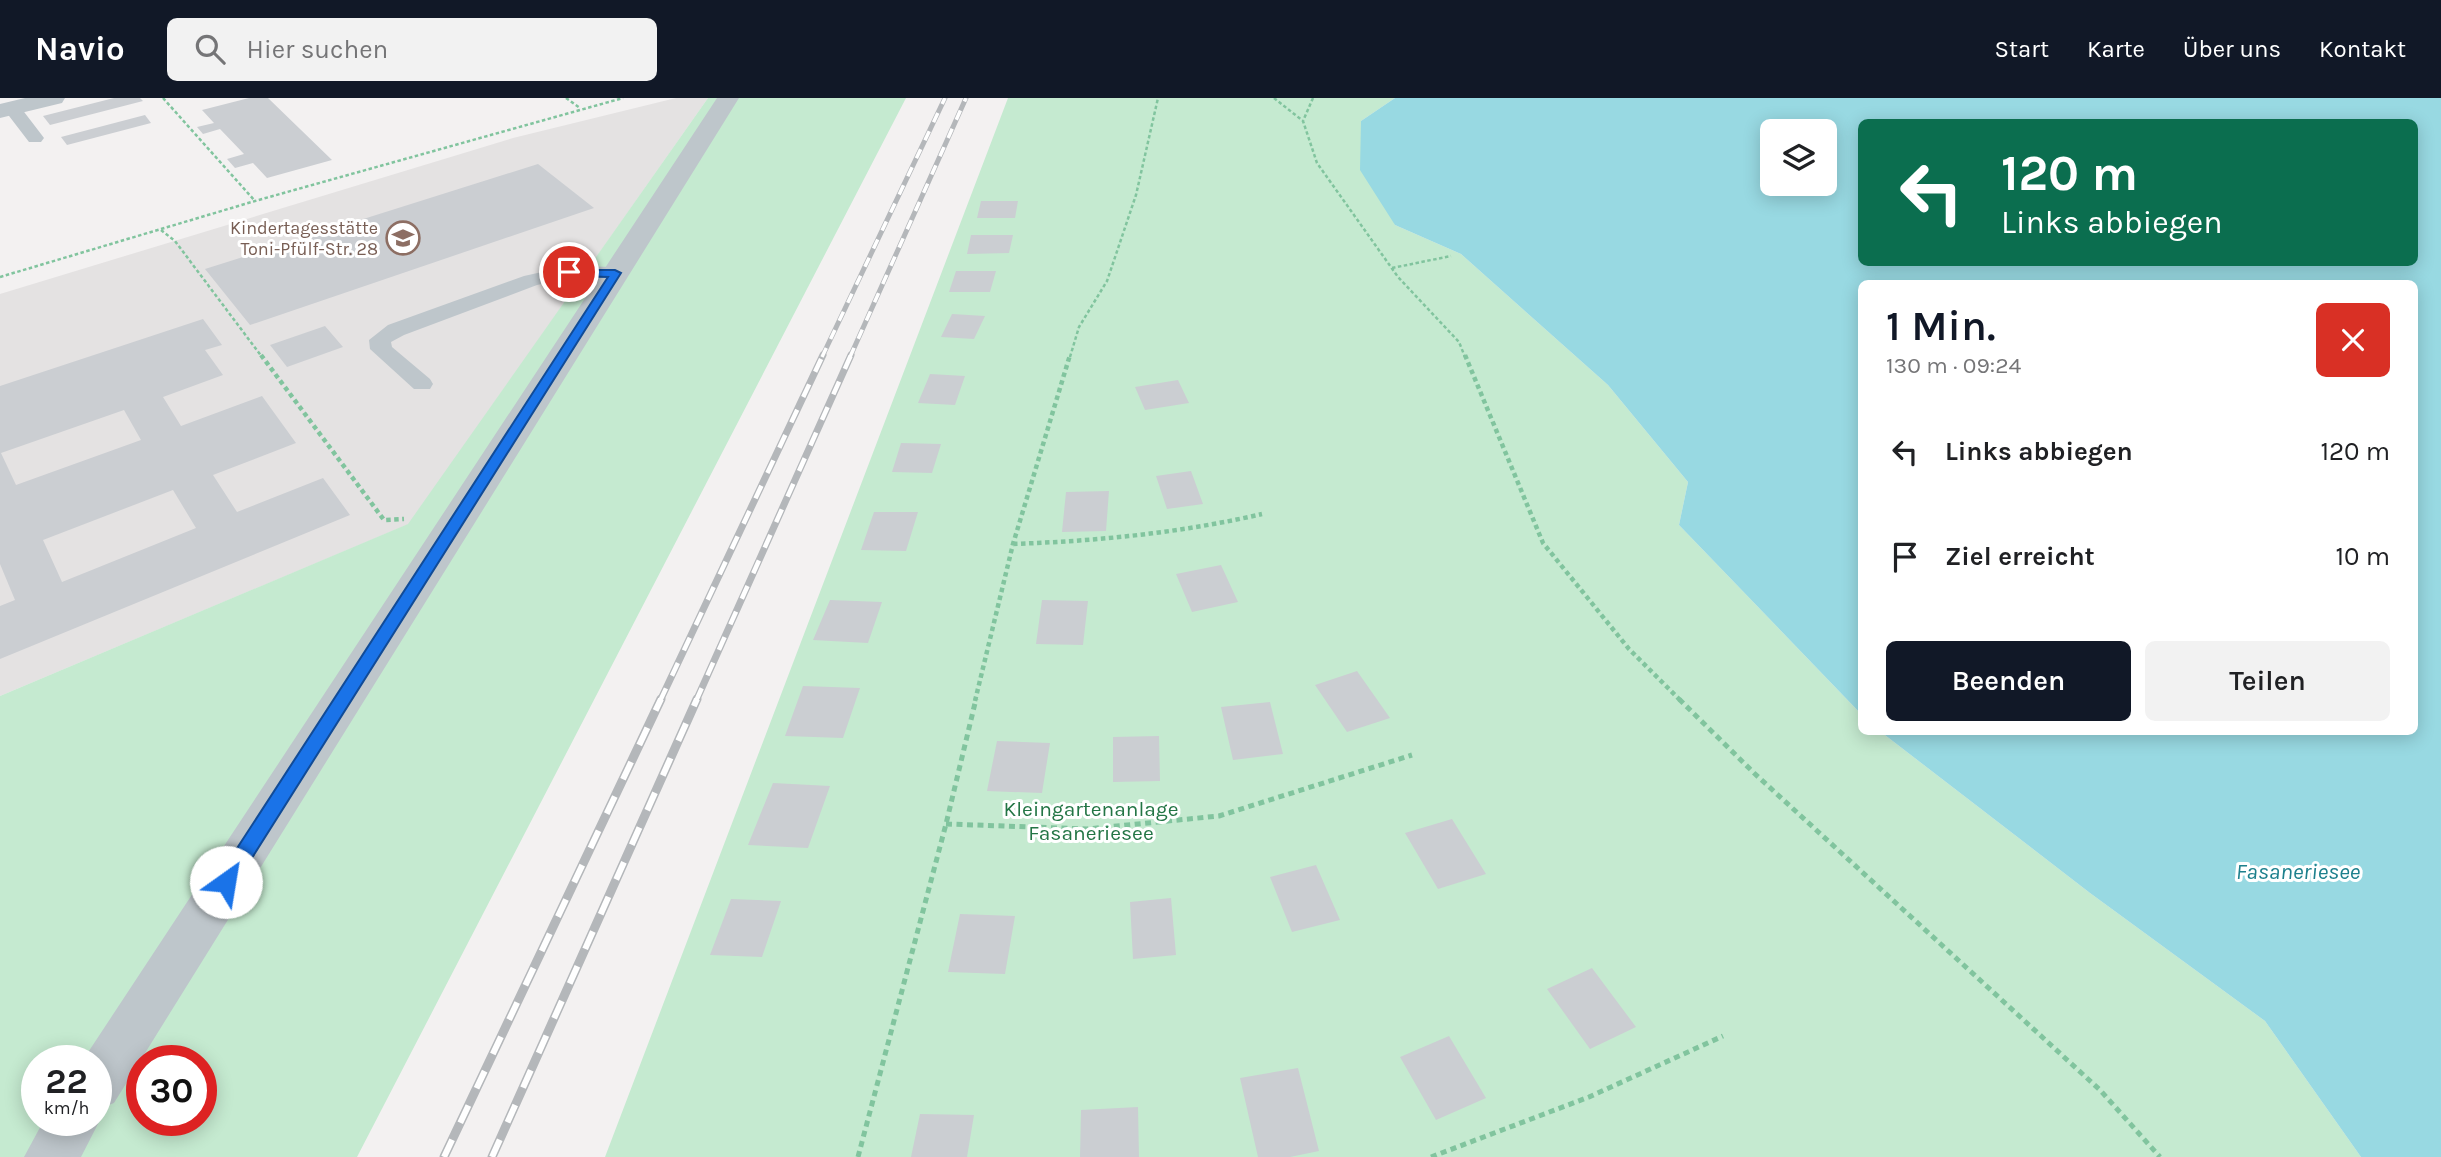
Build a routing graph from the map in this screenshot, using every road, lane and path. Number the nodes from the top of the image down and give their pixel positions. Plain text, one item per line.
1 (54, 98) edge
2 (163, 98) edge
3 (566, 98) edge
4 (623, 98) edge
5 (728, 98) edge
6 (1158, 98) edge
7 (1273, 98) edge
8 (1313, 98) edge
9 (581, 109) junction
10 (6, 110) edge
11 (1303, 121) junction
12 (35, 138) dead end
13 (255, 201) junction
14 (160, 229) junction
15 (1451, 256) dead end
16 (1392, 268) junction
17 (615, 273) junction
18 (0, 278) edge
19 (422, 384) dead end
20 (1262, 514) dead end
21 (459, 517) junction
22 (1013, 544) junction
23 (1412, 755) dead end
24 (946, 824) junction
25 (1723, 1035) dead end
26 (112, 1061) edge
27 (64, 1136) edge
28 (51, 1157) edge
29 (858, 1157) edge
30 (1431, 1157) edge
31 (2160, 1157) edge

1 - 10 street
2 - 13 path
3 - 9 path
4 - 9 path
5 - 17 street
6 - 22 path
7 - 11 path
8 - 11 path
9 - 13 path
10 - 12 lane
11 - 16 path
13 - 14 path
14 - 18 path
14 - 21 path
15 - 16 path
16 - 31 path
17 - 19 lane
17 - 21 street
20 - 22 path
21 - 26 street
22 - 24 path
23 - 24 path
24 - 29 path
25 - 30 path
27 - 28 street

